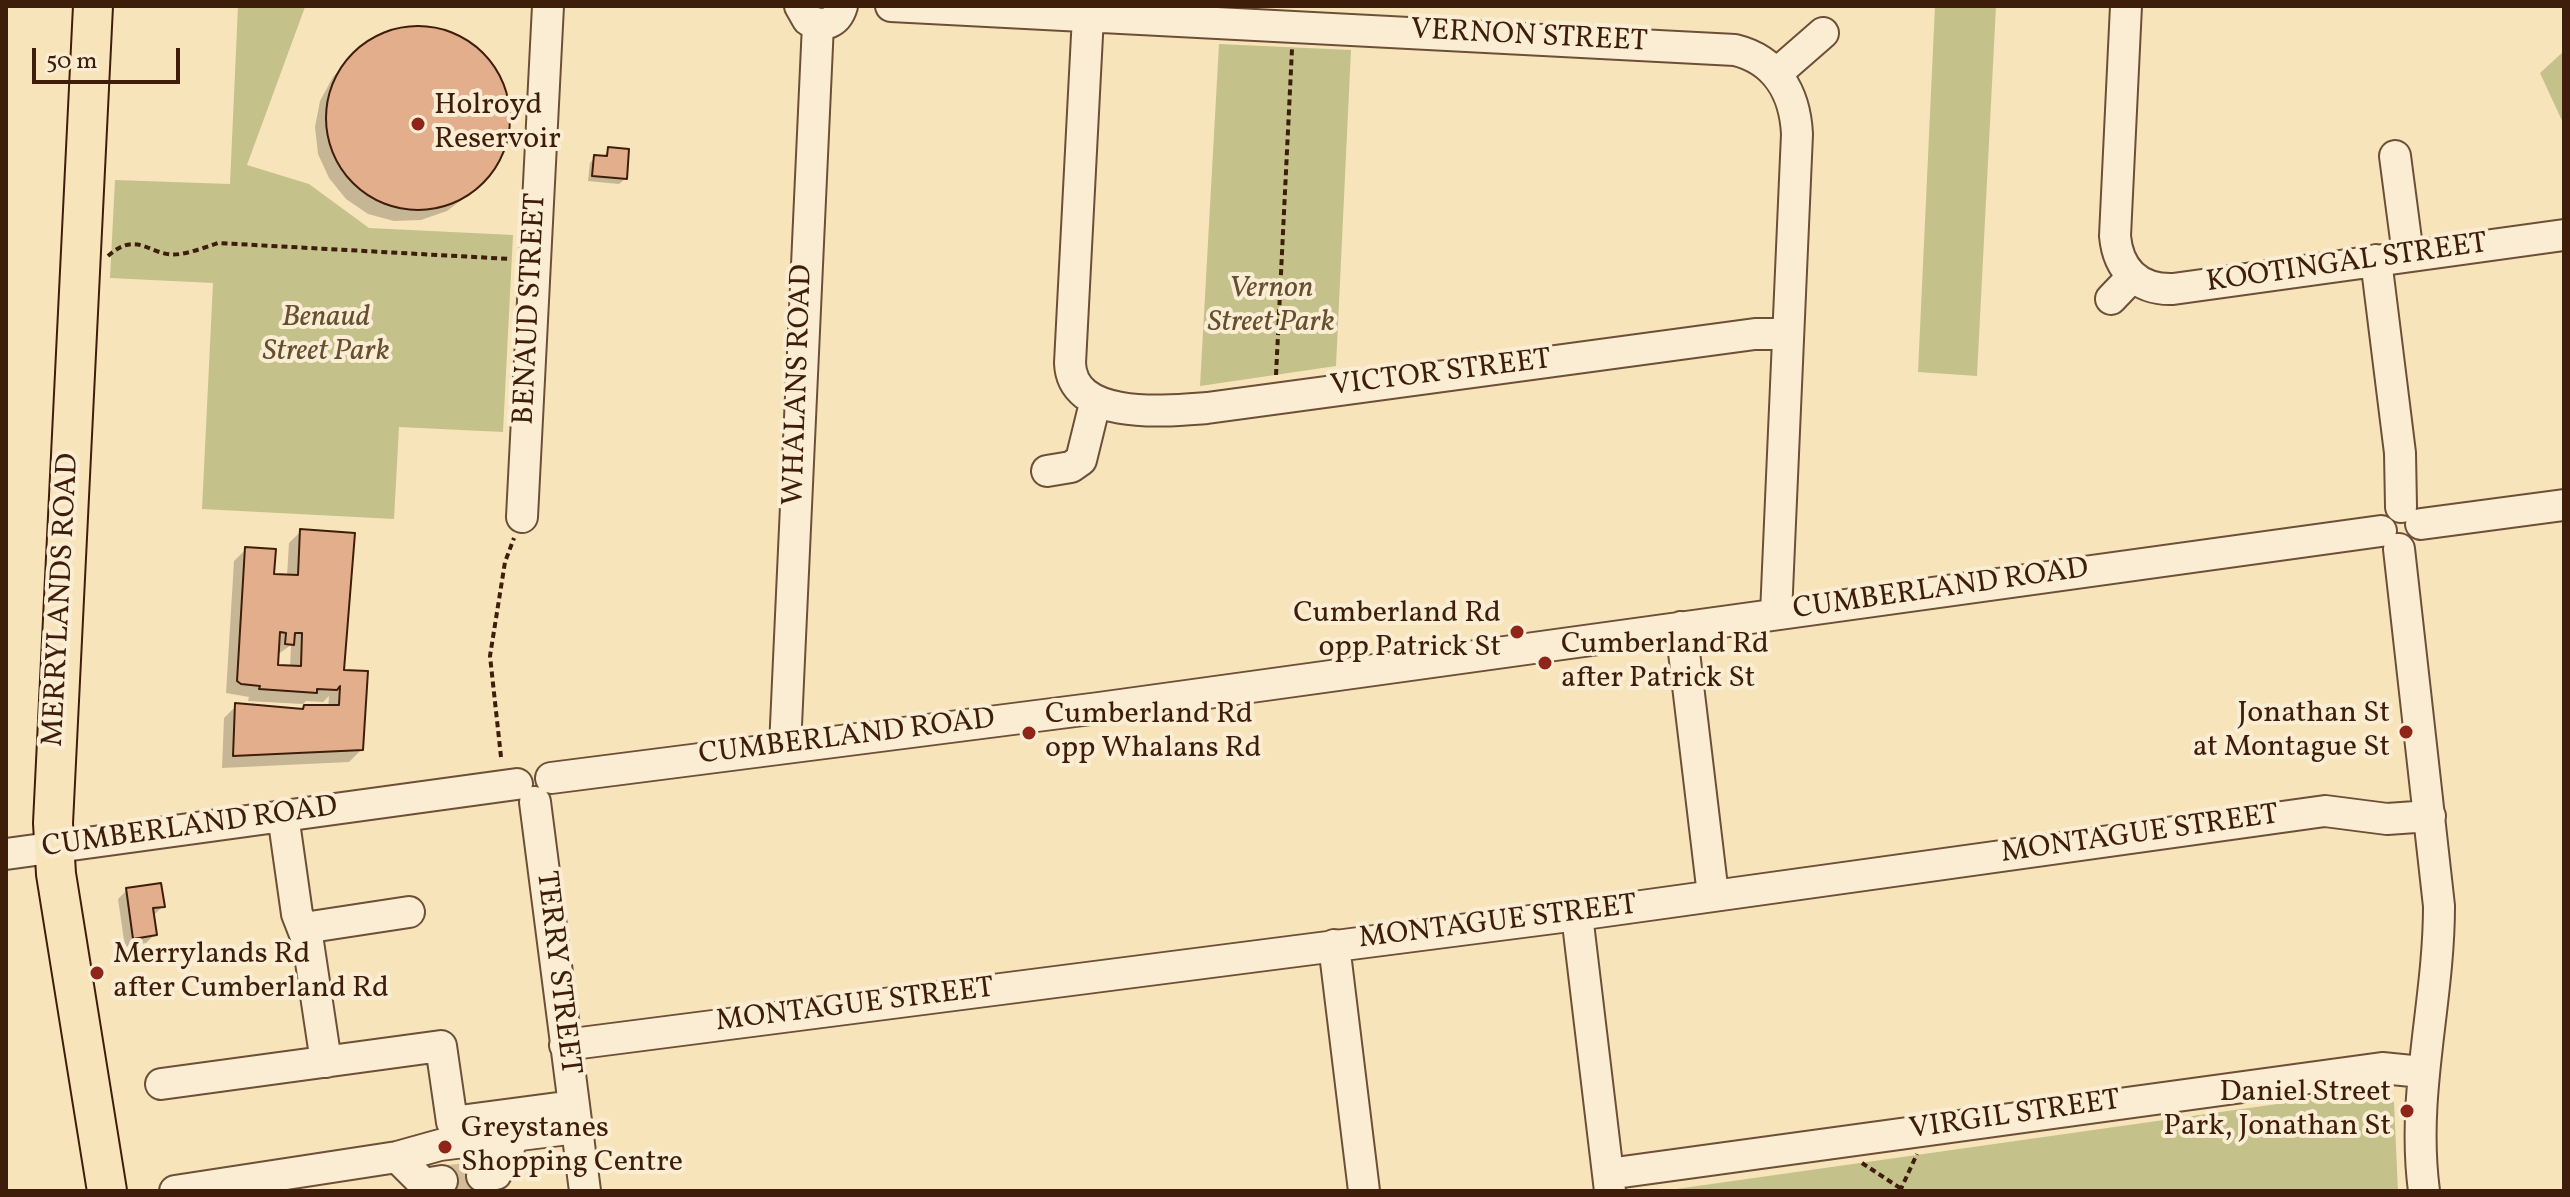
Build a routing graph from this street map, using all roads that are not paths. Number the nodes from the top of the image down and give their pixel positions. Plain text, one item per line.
1 (93, 6) edge
2 (548, 6) edge
3 (891, 6) edge
4 (2126, 6) edge
5 (820, 12) edge
6 (1088, 16) junction
7 (1823, 33) dead end
8 (1776, 74) junction
9 (2395, 156) dead end
10 (2564, 235) edge
11 (2408, 255) junction
12 (2376, 260) junction
13 (2132, 277) junction
14 (2111, 299) dead end
15 (1787, 334) junction
16 (1095, 403) junction
17 (1047, 471) dead end
18 (2564, 505) edge
19 (2411, 516) junction
20 (522, 517) road end
21 (2390, 540) junction
22 (1776, 614) junction
23 (1681, 627) junction
24 (785, 747) junction
25 (534, 788) junction
26 (283, 815) junction
27 (2430, 816) junction
28 (54, 848) junction
29 (6, 854) edge
30 (1713, 895) junction
31 (409, 912) dead end
32 (1577, 915) junction
33 (304, 928) junction
34 (1334, 945) junction
35 (565, 1045) junction
36 (326, 1062) junction
37 (2422, 1072) junction
38 (161, 1084) dead end
39 (574, 1117) junction
40 (514, 1137) junction
41 (397, 1157) junction
42 (482, 1176) tunnel mouth
43 (442, 1181) tunnel mouth
44 (1609, 1182) edge
45 (107, 1191) edge
46 (175, 1191) edge
47 (585, 1191) edge
48 (1364, 1191) edge
49 (2424, 1191) edge

1 - 28 main road, MERRYLANDS ROAD
2 - 20 street, BENAUD STREET
3 - 6 street, VERNON STREET
4 - 13 street
5 - 24 street, WHALANS ROAD
6 - 8 street, VERNON STREET
6 - 16 street
7 - 8 street
8 - 15 street
9 - 11 street
10 - 11 street, KOOTINGAL STREET
11 - 12 street, KOOTINGAL STREET
12 - 13 street, KOOTINGAL STREET
12 - 19 street
13 - 14 street
15 - 16 street, VICTOR STREET
15 - 22 street
16 - 17 street
18 - 19 street
19 - 21 street
21 - 22 street, CUMBERLAND ROAD
21 - 27 street
22 - 23 street, CUMBERLAND ROAD
23 - 24 street, CUMBERLAND ROAD
23 - 30 street
24 - 25 street, CUMBERLAND ROAD
25 - 26 street, CUMBERLAND ROAD
25 - 35 street, TERRY STREET
26 - 28 street, CUMBERLAND ROAD
26 - 33 street
27 - 30 street, MONTAGUE STREET
27 - 37 street
28 - 29 street, CUMBERLAND ROAD
28 - 45 main road, MERRYLANDS ROAD
30 - 32 street, MONTAGUE STREET
31 - 33 street
32 - 34 street, MONTAGUE STREET
32 - 44 street
33 - 36 street
34 - 35 street, MONTAGUE STREET
34 - 48 street
35 - 39 street, TERRY STREET
36 - 38 street
36 - 39 street
37 - 44 street, VIRGIL STREET
37 - 49 street
39 - 40 street
39 - 47 street, TERRY STREET
40 - 41 street
40 - 42 street
41 - 43 street
41 - 46 street

